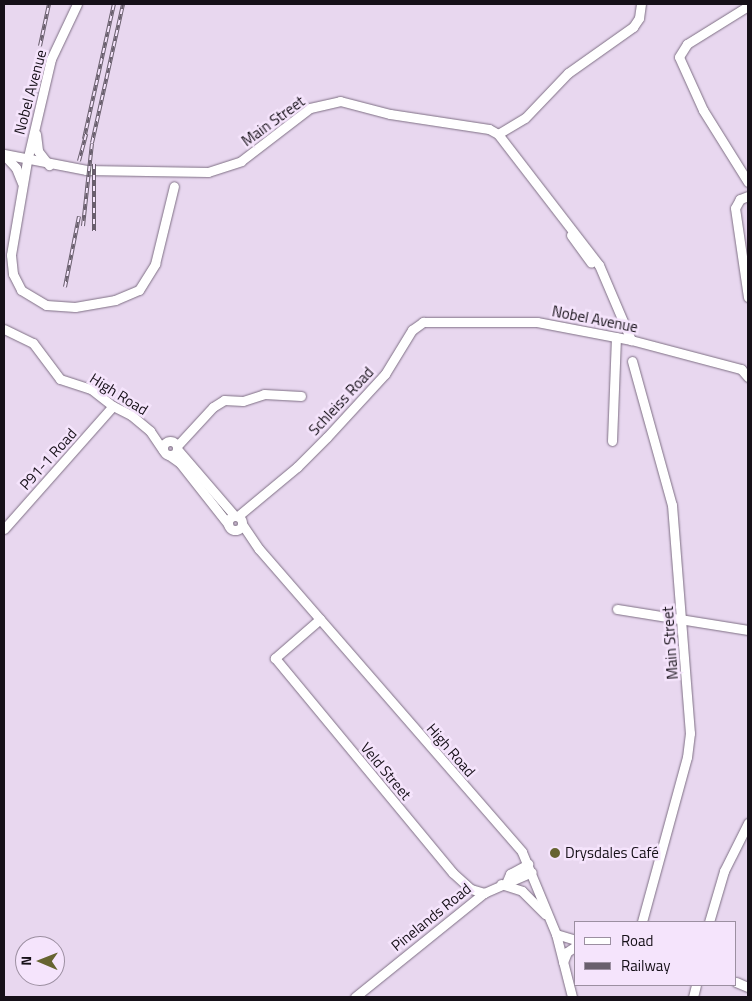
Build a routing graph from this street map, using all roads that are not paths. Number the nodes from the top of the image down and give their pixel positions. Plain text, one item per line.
1 (77, 4) edge
2 (641, 4) edge
3 (748, 6) edge
4 (35, 124) junction
5 (498, 134) junction
6 (4, 155) edge
7 (27, 161) junction
8 (46, 165) junction
9 (23, 182) junction
10 (748, 182) edge
11 (174, 186) dead end
12 (748, 196) edge
13 (748, 297) edge
14 (440, 321) joint
15 (4, 329) edge
16 (616, 337) junction
17 (631, 340) junction
18 (632, 361) dead end
19 (748, 362) edge
20 (741, 369) junction
21 (748, 377) edge
22 (301, 396) dead end
23 (113, 406) junction
24 (150, 431) junction
25 (612, 441) dead end
26 (174, 444) junction
27 (166, 452) junction
28 (236, 522) junction
29 (4, 529) edge
30 (617, 609) dead end
31 (320, 619) junction
32 (683, 622) junction
33 (748, 630) edge
34 (748, 823) edge
35 (530, 868) junction
36 (504, 883) junction
37 (484, 892) junction
38 (547, 916) junction
39 (642, 921) edge
40 (709, 921) edge
41 (556, 934) junction
42 (574, 939) edge
43 (574, 947) edge
44 (563, 962) junction
45 (355, 997) edge
46 (572, 997) edge

1 - 4 street, Nobel Avenue
2 - 5 street
3 - 10 street
4 - 7 street, Nobel Avenue
4 - 8 street
5 - 8 street, Main Street
5 - 17 street
6 - 7 street, Main Street
6 - 9 street
7 - 8 street, Main Street
7 - 9 street, Nobel Avenue
8 - 9 street
9 - 11 street, Nobel Avenue
12 - 13 street
14 - 16 street, Nobel Avenue
14 - 28 street, Schleiss Road
15 - 23 street, High Road
16 - 17 street, Nobel Avenue
16 - 25 street
17 - 20 street, Nobel Avenue
18 - 32 street, Main Street
19 - 20 street
20 - 21 street
22 - 26 street
23 - 24 street, High Road
23 - 29 street, P91-1 Road
24 - 26 street, High Road
24 - 27 street, High Road
26 - 27 street
26 - 27 street
26 - 28 street, High Road
27 - 28 street, High Road
28 - 31 street, High Road
30 - 32 street
31 - 35 street, High Road
31 - 37 street, Veld Street
32 - 33 street
32 - 39 street, Main Street
34 - 40 street
35 - 36 street, Pinelands Road
35 - 38 street, High Road
36 - 37 street, Pinelands Road
36 - 38 street
37 - 45 street, Pinelands Road
38 - 41 street, High Road
41 - 42 street
41 - 44 street, High Road
43 - 44 street
44 - 46 street, High Road

